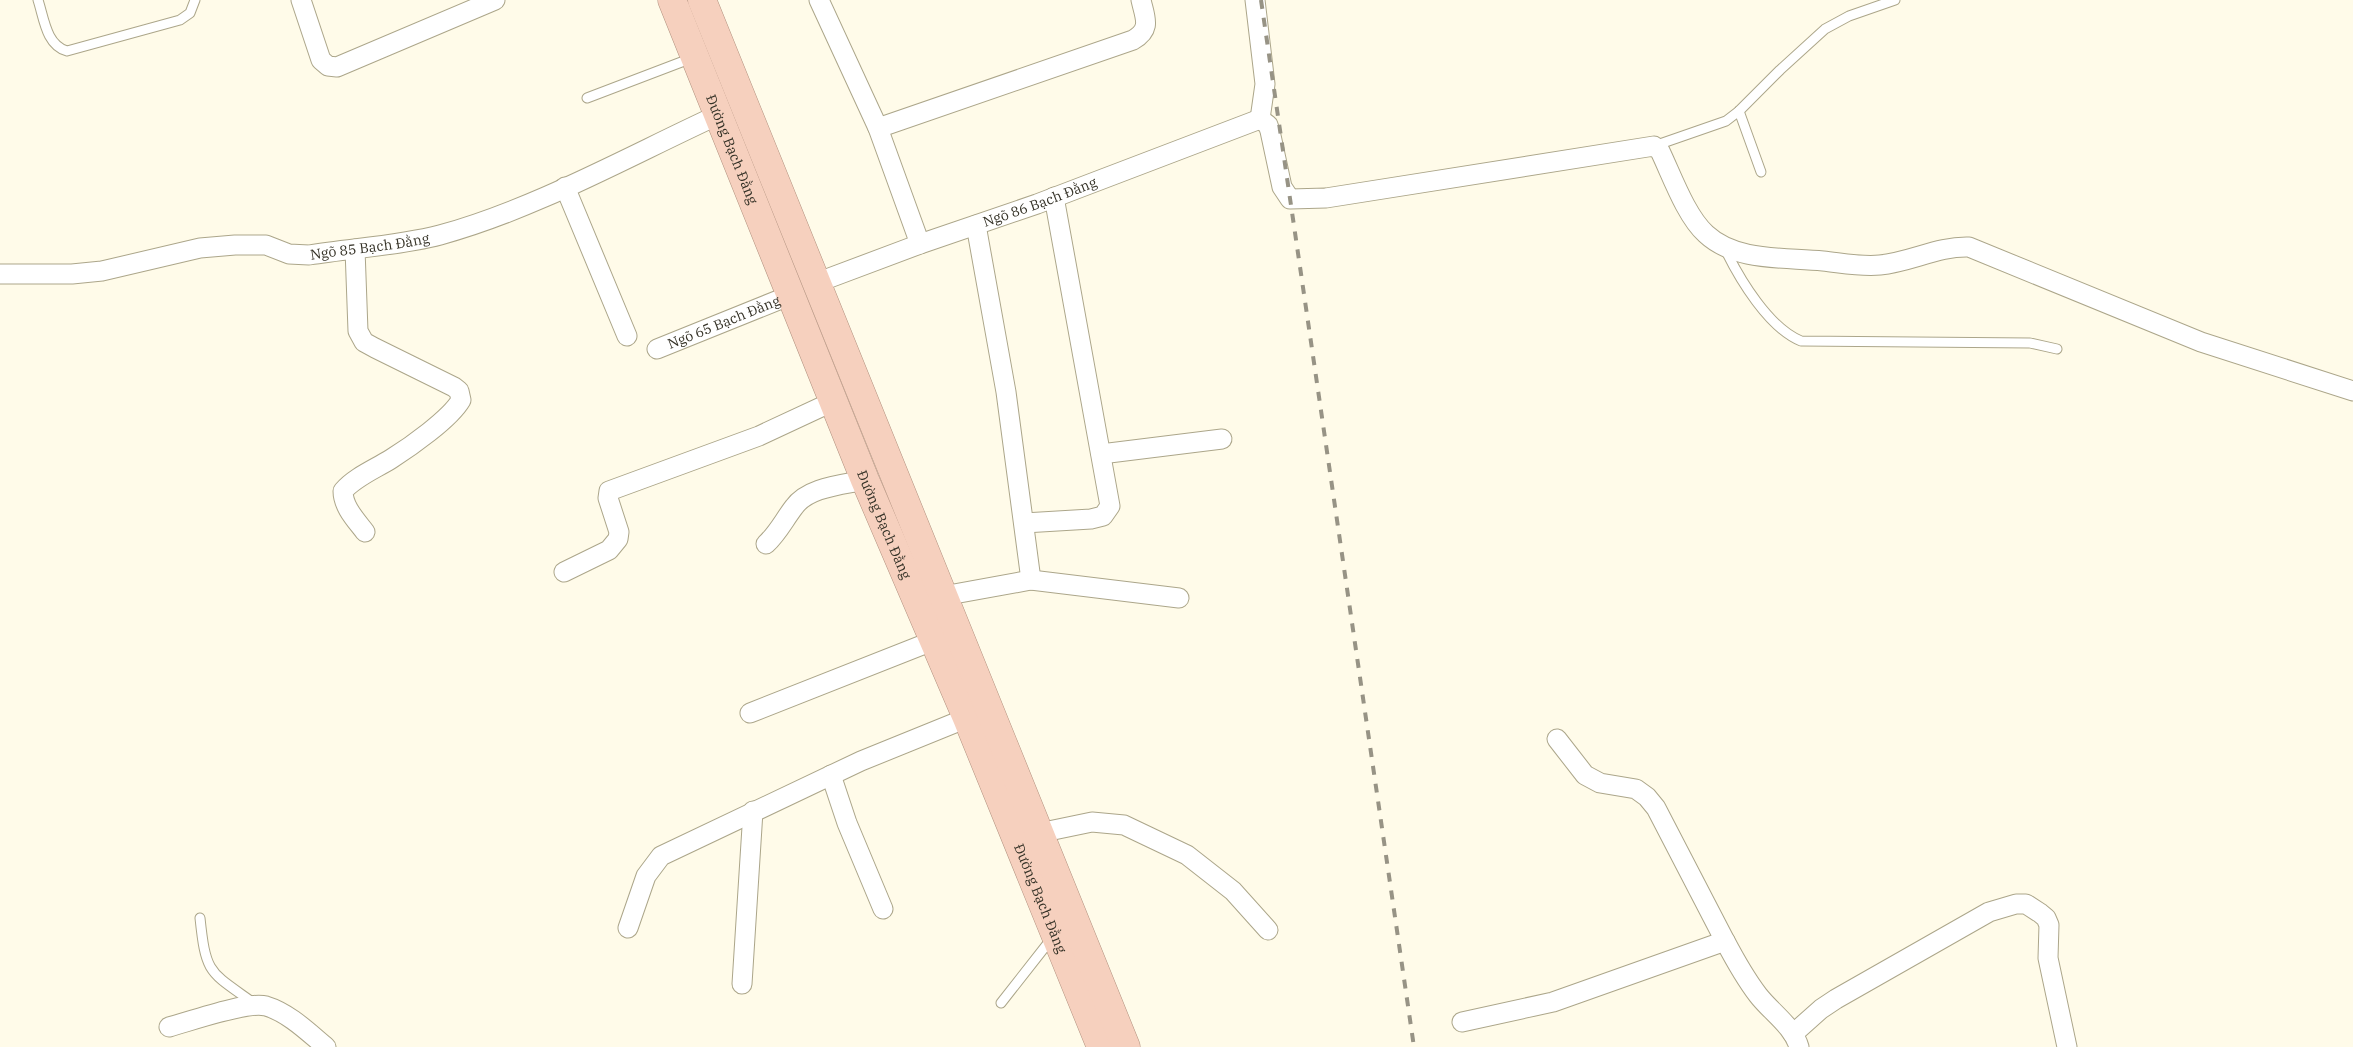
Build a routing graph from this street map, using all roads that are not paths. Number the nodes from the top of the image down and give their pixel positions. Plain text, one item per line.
1 (38, 0) edge
2 (195, 0) edge
3 (301, 0) edge
4 (495, 0) edge
5 (672, 0) edge
6 (702, 0) edge
7 (1141, 0) edge
8 (1254, 0) edge
9 (1895, 0) edge
10 (825, 2) edge
11 (724, 54) junction
12 (696, 61) junction
13 (587, 98) dead end
14 (1739, 111) junction
15 (718, 115) junction
16 (1260, 119) junction
17 (878, 128) junction
18 (1654, 146) junction
19 (1761, 172) dead end
20 (565, 186) junction
21 (1054, 197) junction
22 (976, 225) junction
23 (920, 244) junction
24 (1724, 246) junction
25 (355, 249) junction
26 (0, 274) edge
27 (816, 283) junction
28 (791, 295) junction
29 (627, 336) dead end
30 (657, 349) dead end
31 (2057, 349) dead end
32 (2353, 391) edge
33 (834, 401) junction
34 (1222, 439) dead end
35 (1101, 454) junction
36 (865, 480) junction
37 (1024, 523) junction
38 (365, 532) dead end
39 (766, 544) dead end
40 (564, 572) dead end
41 (1032, 580) junction
42 (943, 596) junction
43 (1180, 598) dead end
44 (935, 640) junction
45 (750, 713) dead end
46 (967, 718) junction
47 (1557, 739) dead end
48 (831, 775) junction
49 (753, 811) junction
50 (1039, 833) junction
51 (883, 909) dead end
52 (200, 918) dead end
53 (628, 928) dead end
54 (1268, 930) dead end
55 (1056, 934) junction
56 (1725, 941) junction
57 (742, 984) dead end
58 (1000, 1002) dead end
59 (256, 1004) junction
60 (1462, 1022) dead end
61 (169, 1027) dead end
62 (1796, 1040) edge
63 (326, 1047) edge
64 (1101, 1047) edge
65 (1126, 1047) edge
66 (2067, 1047) edge

1 - 2 lane
3 - 4 street
5 - 12 highway, Đường Bạch Đằng
6 - 11 highway, Đường Bạch Đằng
7 - 17 street
8 - 16 street
9 - 14 lane
10 - 17 street
11 - 12 highway
11 - 27 highway, Đường Bạch Đằng
12 - 13 lane
12 - 15 highway, Đường Bạch Đằng
14 - 18 lane
14 - 19 lane
15 - 20 street, Ngõ 85 Bạch Đằng
15 - 28 highway, Đường Bạch Đằng
16 - 18 street
16 - 21 street, Ngõ 86 Bạch Đằng
17 - 23 street
18 - 24 street
20 - 25 street, Ngõ 85 Bạch Đằng
20 - 29 street
21 - 22 street, Ngõ 86 Bạch Đằng
21 - 35 street
22 - 23 street, Ngõ 86 Bạch Đằng
22 - 37 street
23 - 27 street, Ngõ 86 Bạch Đằng
24 - 31 lane
24 - 32 street
25 - 26 street, Ngõ 85 Bạch Đằng
25 - 38 street
27 - 42 highway, Đường Bạch Đằng
28 - 30 street, Ngõ 65 Bạch Đằng
28 - 33 highway, Đường Bạch Đằng
33 - 36 highway, Đường Bạch Đằng
33 - 40 street
34 - 35 street
35 - 37 street
36 - 39 street
36 - 44 highway, Đường Bạch Đằng
37 - 41 street
41 - 42 street
41 - 43 street
42 - 50 highway, Đường Bạch Đằng
44 - 45 street
44 - 46 highway, Đường Bạch Đằng
46 - 48 street
46 - 55 highway, Đường Bạch Đằng
47 - 56 street
48 - 49 street
48 - 51 street
49 - 53 street
49 - 57 street
50 - 54 street
50 - 65 highway, Đường Bạch Đằng
52 - 59 lane
55 - 58 lane
55 - 64 highway, Đường Bạch Đằng
56 - 60 street
56 - 62 street
59 - 61 street
59 - 63 street
62 - 66 street

